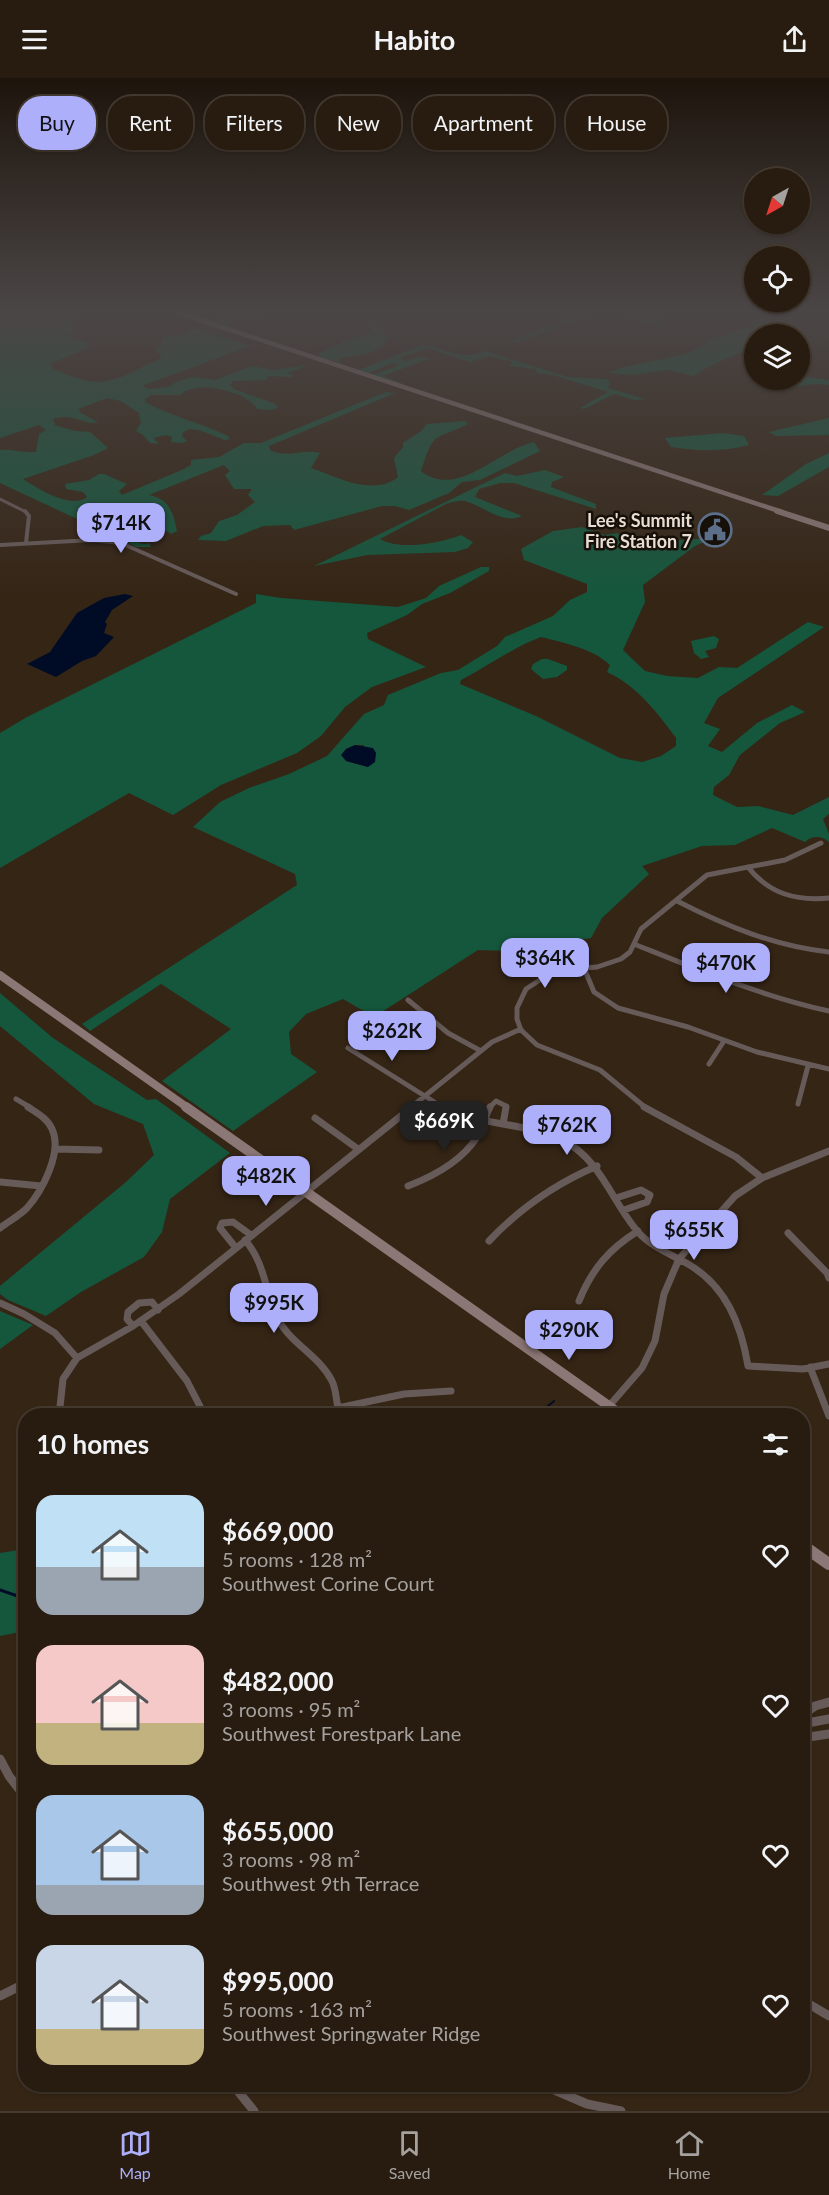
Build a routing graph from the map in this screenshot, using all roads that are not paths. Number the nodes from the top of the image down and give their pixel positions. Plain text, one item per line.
1 (463, 407) edge
2 (0, 499) edge
3 (829, 528) edge
4 (26, 543) junction
5 (0, 545) edge
6 (236, 594) dead end
7 (821, 843) dead end
8 (748, 867) junction
9 (829, 898) edge
10 (677, 901) junction
11 (634, 944) junction
12 (829, 952) edge
13 (584, 968) junction
14 (0, 975) edge
15 (408, 1000) dead end
16 (829, 1011) edge
17 (521, 1029) junction
18 (724, 1041) junction
19 (348, 1048) dead end
20 (481, 1051) junction
21 (709, 1064) dead end
22 (808, 1066) junction
23 (829, 1069) edge
24 (424, 1096) junction
25 (16, 1099) dead end
26 (798, 1104) dead end
27 (315, 1118) dead end
28 (484, 1120) junction
29 (503, 1124) junction
30 (55, 1149) junction
31 (358, 1149) junction
32 (99, 1150) dead end
33 (829, 1151) edge
34 (597, 1166) junction
35 (762, 1178) junction
36 (0, 1182) edge
37 (41, 1186) junction
38 (408, 1186) dead end
39 (306, 1191) junction
40 (616, 1198) junction
41 (624, 1210) junction
42 (0, 1228) edge
43 (638, 1232) junction
44 (788, 1233) dead end
45 (248, 1237) junction
46 (489, 1241) dead end
47 (236, 1248) junction
48 (679, 1260) junction
49 (829, 1278) edge
50 (579, 1301) dead end
51 (0, 1303) edge
52 (158, 1310) junction
53 (141, 1321) junction
54 (133, 1326) junction
55 (77, 1358) junction
56 (829, 1364) edge
57 (810, 1367) junction
58 (451, 1391) dead end
59 (609, 1406) junction
60 (60, 1408) edge
61 (200, 1408) edge
62 (338, 1408) joint
63 (612, 1408) edge
64 (829, 1416) edge
65 (810, 1551) edge
66 (829, 1564) edge
67 (829, 1702) edge
68 (810, 1709) edge
69 (829, 1719) edge
70 (810, 1723) edge
71 (829, 1734) edge
72 (810, 1737) edge
73 (0, 1760) edge
74 (18, 1788) edge
75 (18, 1987) edge
76 (0, 1996) edge
77 (810, 2005) edge
78 (829, 2016) edge
79 (239, 2092) edge
80 (557, 2092) edge
81 (586, 2107) edge
82 (254, 2111) edge
83 (621, 2111) edge

1 - 3 main road
2 - 4 street
4 - 5 street
4 - 6 street
7 - 8 street
8 - 9 street
8 - 10 street
10 - 11 street
10 - 12 street
11 - 13 street
11 - 16 street
13 - 17 street
13 - 18 street
14 - 39 main road
15 - 20 street
17 - 20 street
17 - 35 street
18 - 21 street
18 - 22 street
19 - 24 street
20 - 24 street
22 - 23 street
22 - 26 street
24 - 28 street
24 - 31 street
25 - 30 street
27 - 31 street
28 - 29 street
28 - 29 street
28 - 38 street
29 - 34 street
30 - 32 street
30 - 37 street
31 - 39 street
33 - 35 street
34 - 40 street
34 - 46 street
35 - 48 street
36 - 37 street
37 - 42 street
39 - 45 street
39 - 59 main road
40 - 41 street
40 - 41 street
41 - 43 street
43 - 48 street
43 - 50 street
44 - 49 street
45 - 47 street
45 - 47 street
45 - 62 street
47 - 52 street
48 - 57 street
48 - 59 street
51 - 55 street
52 - 53 street
52 - 54 street
53 - 54 street
53 - 61 street
54 - 55 street
55 - 60 street
56 - 57 street
57 - 64 street
58 - 62 street
59 - 63 main road
65 - 66 main road
67 - 68 street
69 - 70 street
71 - 72 street
73 - 74 street
75 - 76 street
77 - 78 street
79 - 82 street
80 - 81 street
81 - 83 street

